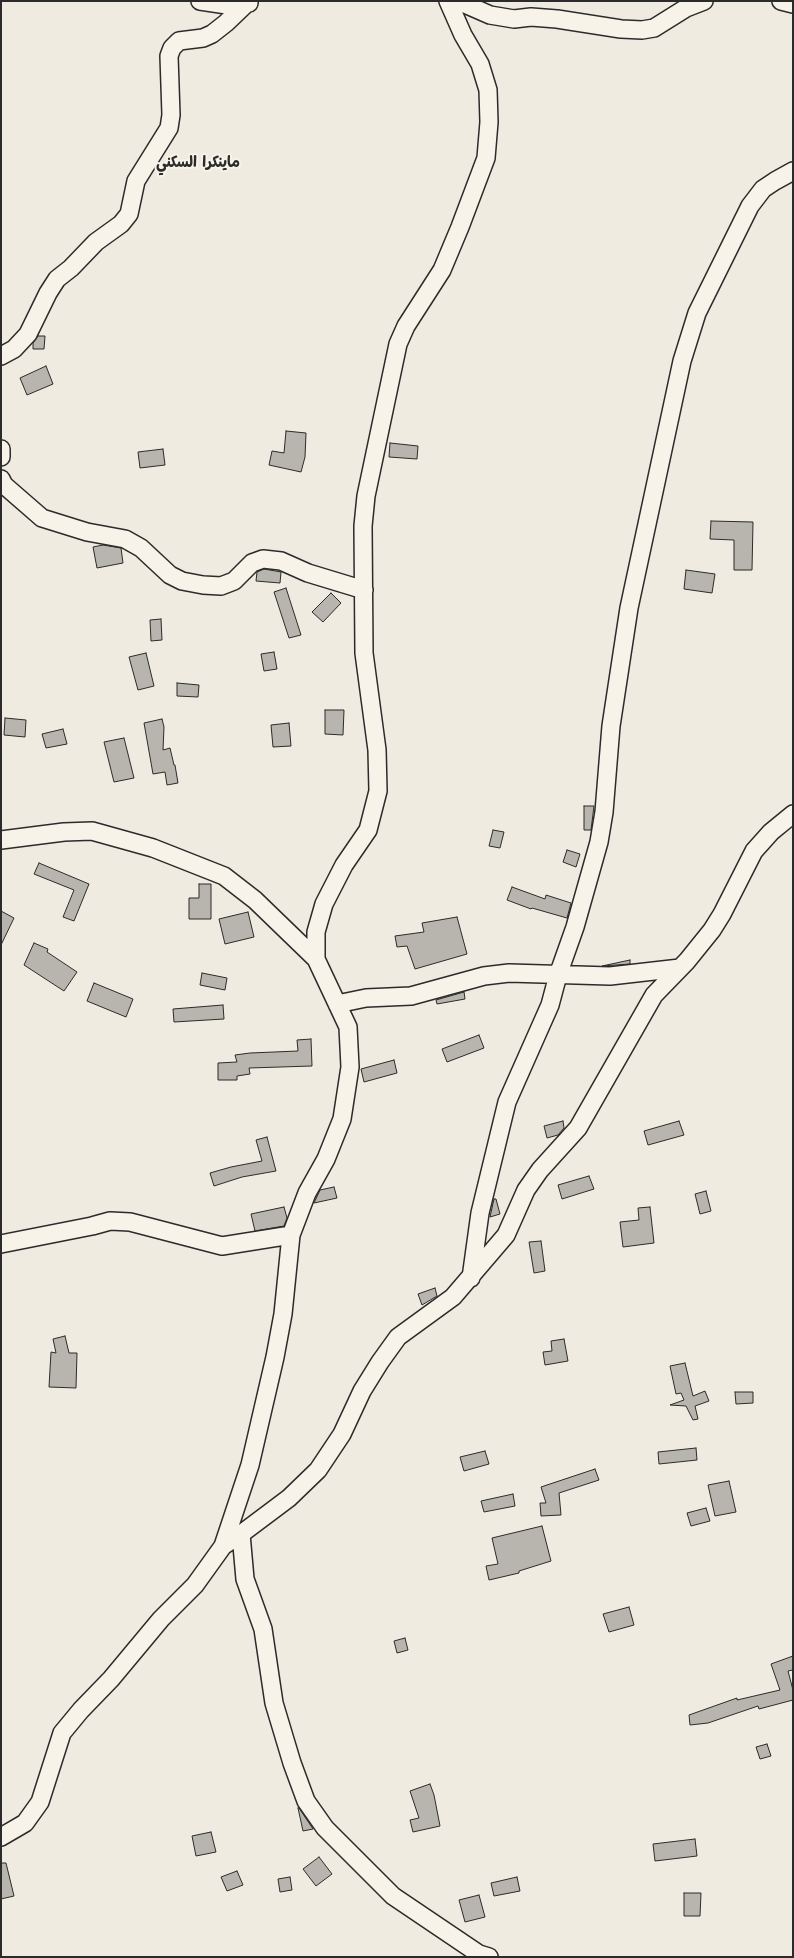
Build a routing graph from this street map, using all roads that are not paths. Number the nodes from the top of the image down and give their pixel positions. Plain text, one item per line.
1 (200, 1) edge
2 (448, 1) edge
3 (458, 1) edge
4 (704, 1) edge
5 (781, 1) edge
6 (250, 2) edge
7 (793, 4) edge
8 (793, 171) edge
9 (1, 356) edge
10 (1, 448) edge
11 (1, 457) edge
12 (1, 479) edge
13 (364, 590) junction
14 (793, 814) edge
15 (1, 840) edge
16 (316, 959) junction
17 (680, 968) junction
18 (558, 974) junction
19 (337, 1004) junction
20 (292, 1235) junction
21 (1, 1244) edge
22 (471, 1278) junction
23 (241, 1534) junction
24 (222, 1546) junction
25 (1, 1837) edge
26 (489, 1957) edge

1 - 6 street
2 - 13 street
3 - 4 street
5 - 7 street
6 - 9 street
8 - 18 street
10 - 11 street
12 - 13 street
13 - 16 street
14 - 17 street
15 - 16 street
16 - 19 street
17 - 18 street
17 - 22 street
18 - 19 street
18 - 22 street
19 - 20 street
20 - 21 street
20 - 24 street
22 - 23 street
23 - 24 street
23 - 26 street
24 - 25 street

